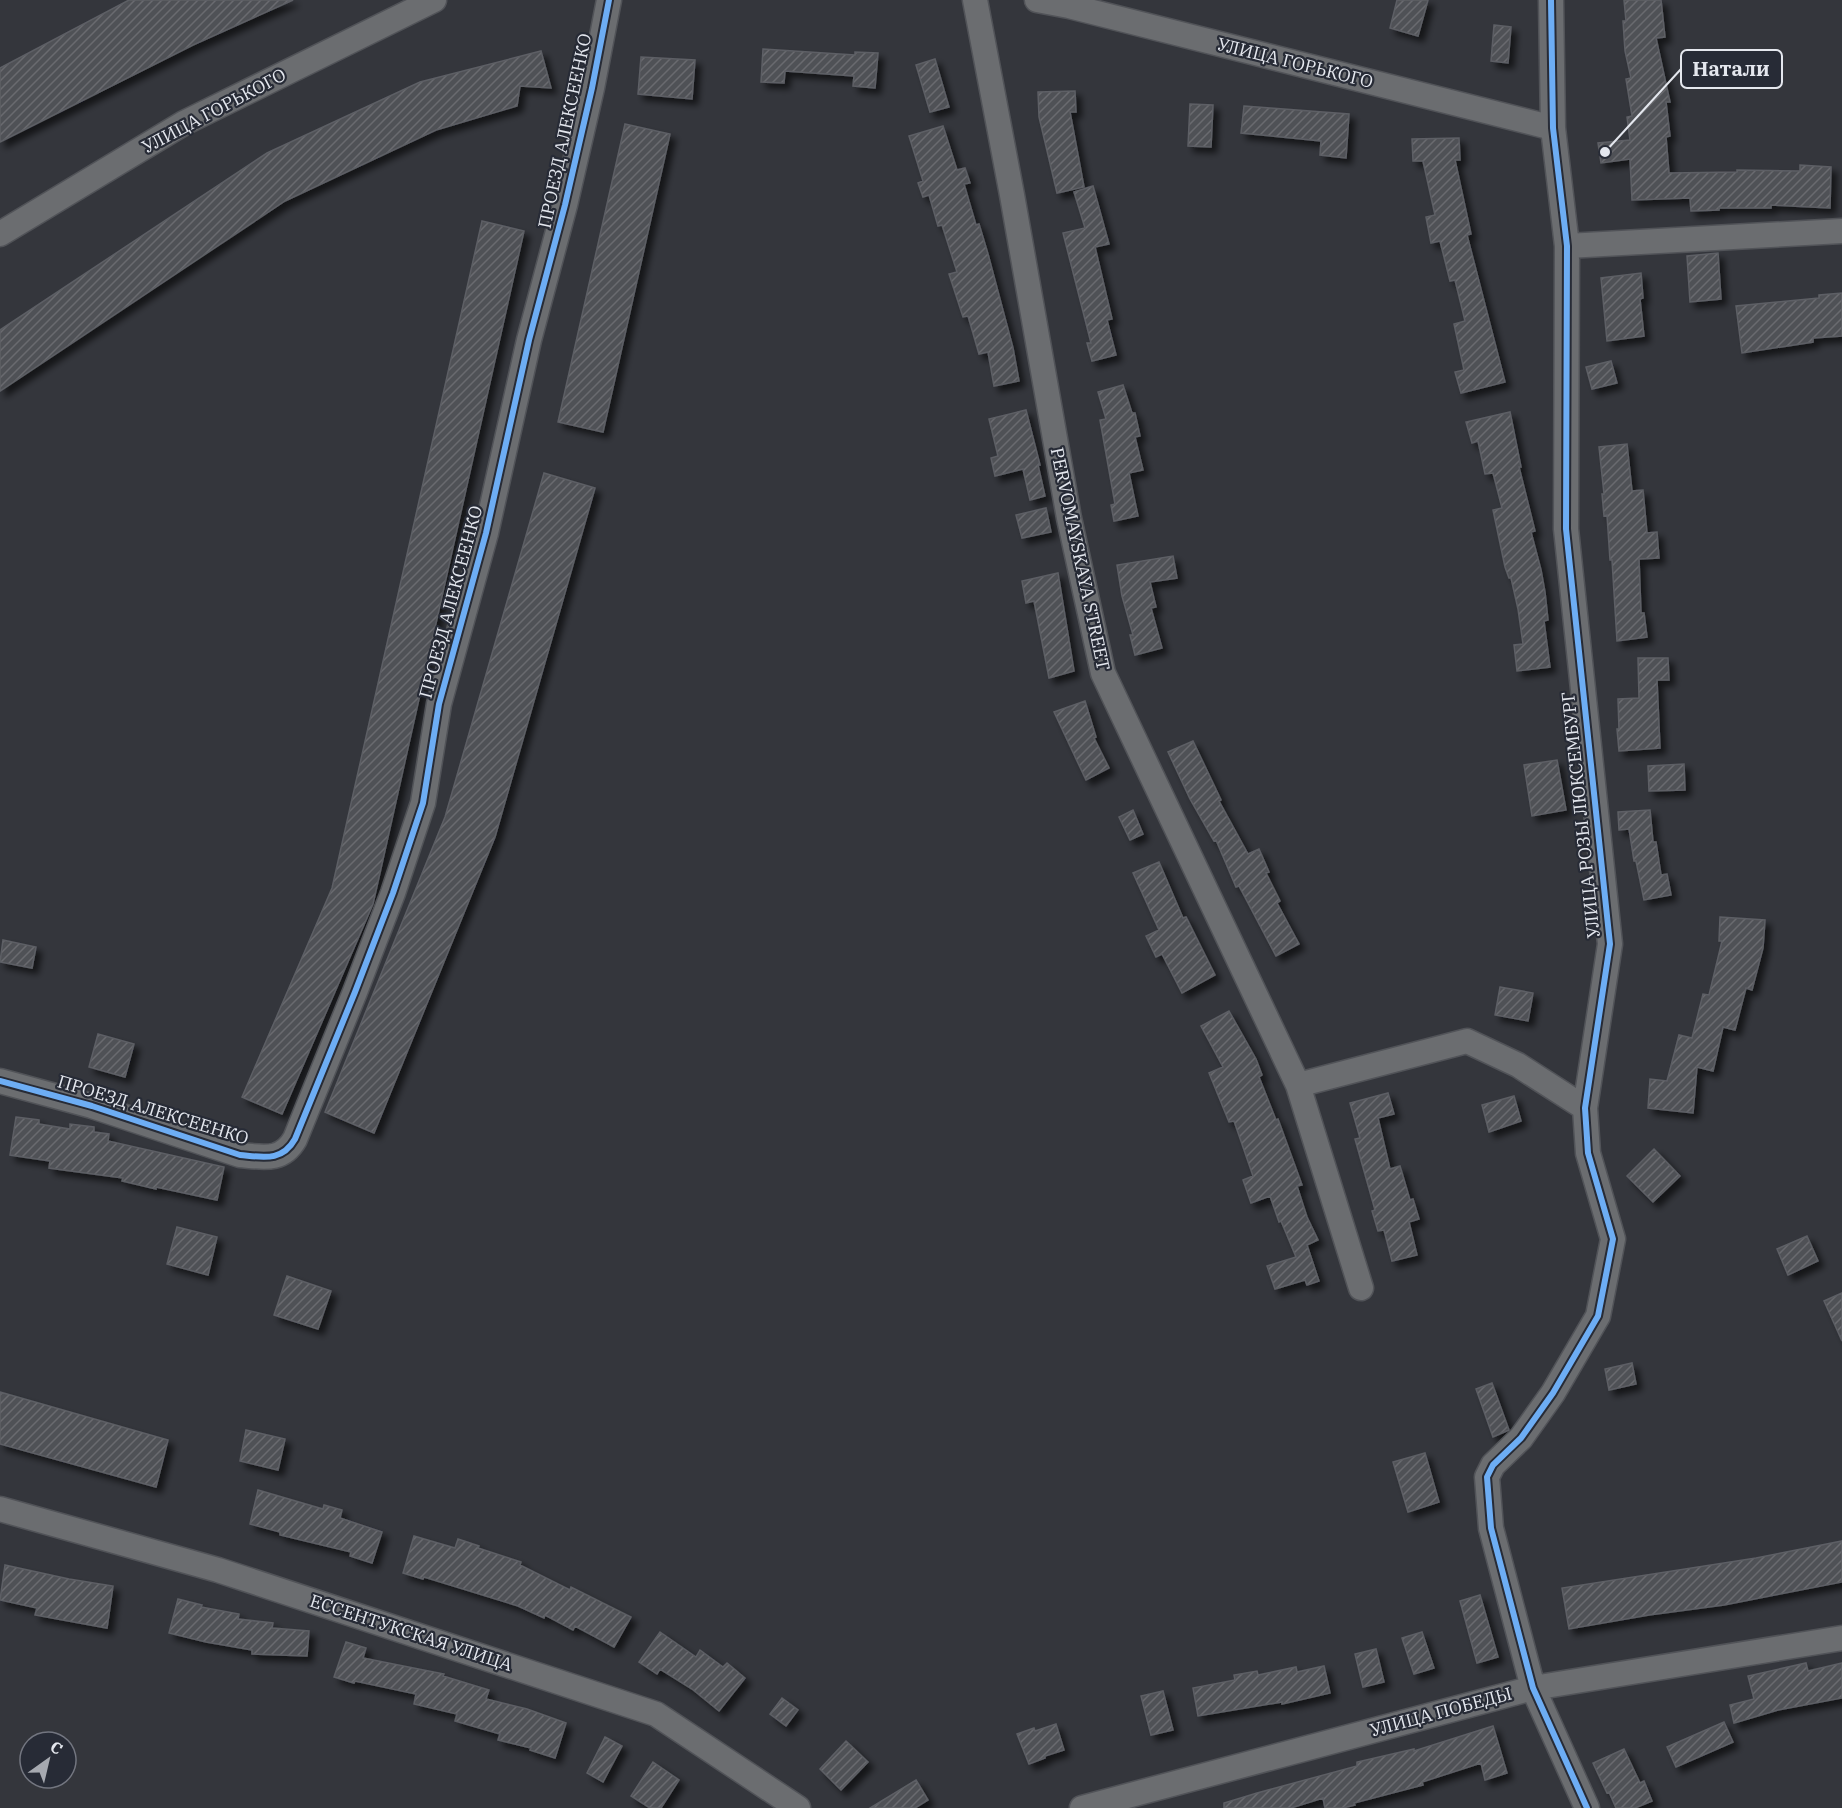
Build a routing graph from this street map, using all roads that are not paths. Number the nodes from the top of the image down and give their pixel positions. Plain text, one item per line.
1 (434, 0) edge
2 (975, 0) edge
3 (1037, 0) edge
4 (1551, 0) edge
5 (605, 1) edge
6 (1553, 128) junction
7 (1842, 231) edge
8 (0, 234) edge
9 (1567, 246) junction
10 (0, 1081) edge
11 (1298, 1085) junction
12 (1585, 1108) junction
13 (1361, 1288) dead end
14 (0, 1509) edge
15 (1842, 1638) edge
16 (1533, 1688) junction
17 (798, 1808) edge
18 (1082, 1808) edge
19 (1587, 1808) edge

1 - 8 street, УЛИЦА ГОРЬКОГО
2 - 11 street, PERVOMAYSKAYA STREET
3 - 6 street, УЛИЦА ГОРЬКОГО
4 - 6 street, УЛИЦА РОЗЫ ЛЮКСЕМБУРГ
5 - 10 street, ПРОЕЗД АЛЕКСЕЕНКО
6 - 9 street, УЛИЦА РОЗЫ ЛЮКСЕМБУРГ
7 - 9 street
9 - 12 street, УЛИЦА РОЗЫ ЛЮКСЕМБУРГ
11 - 12 street
11 - 13 street, PERVOMAYSKAYA STREET
12 - 16 street, УЛИЦА РОЗЫ ЛЮКСЕМБУРГ
14 - 17 street, ЕССЕНТУКСКАЯ УЛИЦА
15 - 16 street, УЛИЦА ПОБЕДЫ
16 - 18 street, УЛИЦА ПОБЕДЫ
16 - 19 street, УЛИЦА РОЗЫ ЛЮКСЕМБУРГ

